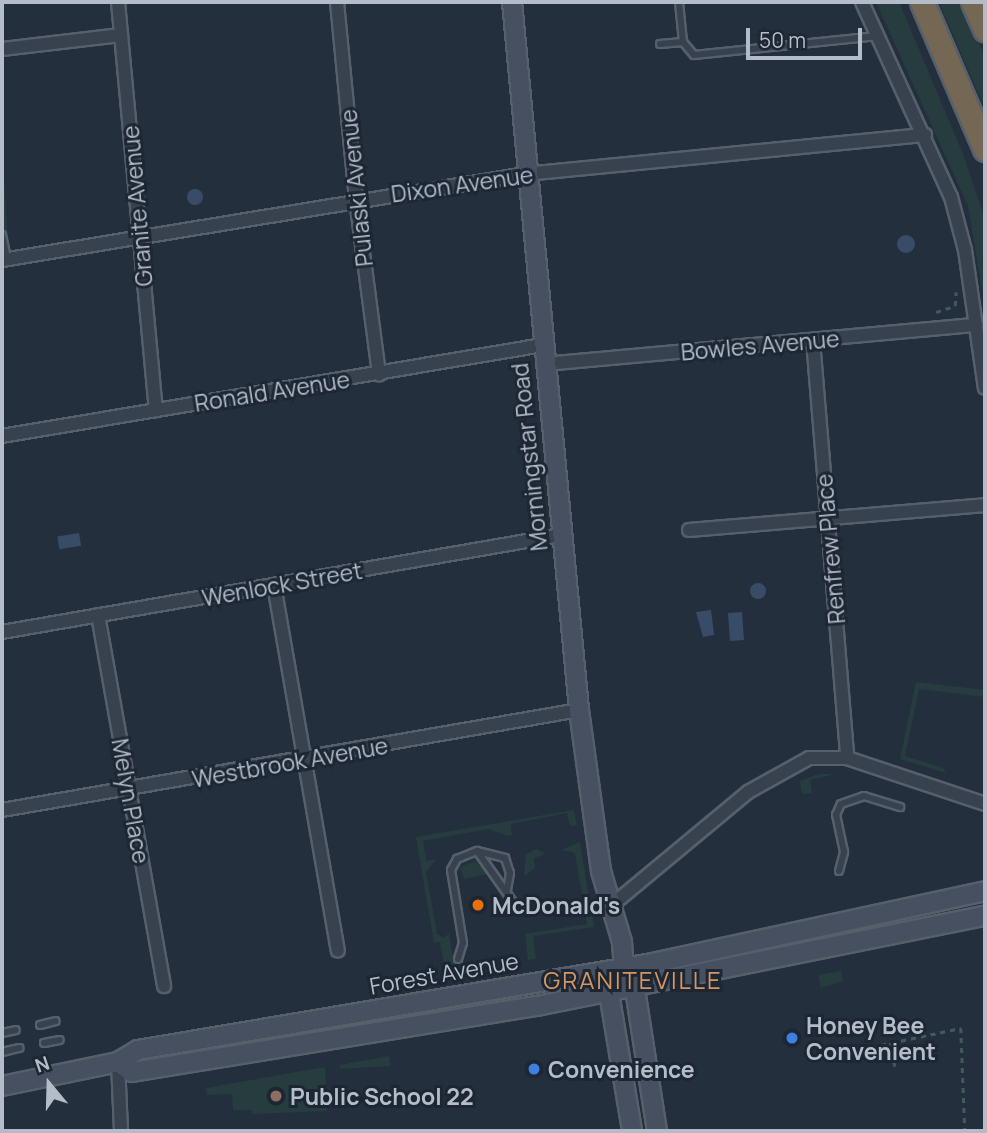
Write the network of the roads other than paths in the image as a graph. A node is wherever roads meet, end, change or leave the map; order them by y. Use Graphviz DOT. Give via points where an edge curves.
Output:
graph roads {
  1 [pos="118,2"];
  2 [pos="337,2"];
  3 [pos="512,2"];
  4 [pos="679,2"];
  5 [pos="862,2"];
  6 [pos="922,2"];
  7 [pos="973,2"];
  8 [pos="985,29"];
  9 [pos="121,35"];
  10 [pos="879,36"];
  11 [pos="682,42"];
  12 [pos="660,44"];
  13 [pos="2,49"];
  14 [pos="925,135"];
  15 [pos="985,149"];
  16 [pos="526,174"];
  17 [pos="356,200"];
  18 [pos="2,235"];
  19 [pos="140,236"];
  20 [pos="4,260"];
  21 [pos="976,325"];
  22 [pos="813,340"];
  23 [pos="543,345"];
  24 [pos="545,364"];
  25 [pos="379,374"];
  26 [pos="985,387"];
  27 [pos="156,411"];
  28 [pos="2,436"];
  29 [pos="985,505"];
  30 [pos="828,519"];
  31 [pos="689,530"];
  32 [pos="561,535"];
  33 [pos="274,585"];
  34 [pos="98,615"];
  35 [pos="2,632"];
  36 [pos="579,710"];
  37 [pos="847,758"];
  38 [pos="304,760"];
  39 [pos="129,789"];
  40 [pos="985,804"];
  41 [pos="900,807"];
  42 [pos="2,810"];
  43 [pos="477,851"];
  44 [pos="839,871"];
  45 [pos="507,890"];
  46 [pos="985,891"];
  47 [pos="612,905"];
  48 [pos="516,906"];
  49 [pos="985,916"];
  50 [pos="338,950"];
  51 [pos="458,959"];
  52 [pos="624,968"];
  53 [pos="164,986"];
  54 [pos="635,989"];
  55 [pos="609,993"];
  56 [pos="56,1021"];
  57 [pos="40,1025"];
  58 [pos="16,1030"];
  59 [pos="2,1033"];
  60 [pos="60,1040"];
  61 [pos="44,1043"];
  62 [pos="20,1048"];
  63 [pos="2,1052"];
  64 [pos="118,1062"];
  65 [pos="2,1086"];
  66 [pos="121,1131"];
  67 [pos="632,1131"];
  68 [pos="657,1131"];
  1 -- 9 [label="street, Granite Avenue"];
  2 -- 17 [label="street, Pulaski Avenue"];
  3 -- 16 [label="main road, Morningstar Road"];
  4 -- 11 [label="lane"];
  5 -- 10 [label="street"];
  6 -- 15 [label="highway"];
  7 -- 8 [label="highway"];
  9 -- 13 [label="street"];
  9 -- 19 [label="street, Granite Avenue"];
  10 -- 11 [label="lane" via="694,55"];
  10 -- 14 [label="street"];
  11 -- 12 [label="lane"];
  14 -- 16 [label="street, Dixon Avenue"];
  14 -- 21 [label="street" via="958,223"];
  16 -- 17 [label="street, Dixon Avenue"];
  16 -- 23 [label="main road, Morningstar Road"];
  17 -- 19 [label="street, Dixon Avenue"];
  17 -- 25 [label="street, Pulaski Avenue"];
  18 -- 20 [label="lane"];
  19 -- 20 [label="street, Dixon Avenue"];
  19 -- 27 [label="street, Granite Avenue"];
  21 -- 22 [label="street, Bowles Avenue"];
  21 -- 26 [label="street"];
  22 -- 24 [label="street, Bowles Avenue"];
  22 -- 30 [label="street, Renfrew Place"];
  23 -- 24 [label="main road, Morningstar Road"];
  23 -- 25 [label="street, Ronald Avenue"];
  24 -- 32 [label="main road, Morningstar Road"];
  25 -- 27 [label="street, Ronald Avenue"];
  27 -- 28 [label="street, Ronald Avenue"];
  29 -- 30 [label="street"];
  30 -- 31 [label="street"];
  30 -- 37 [label="street, Renfrew Place"];
  32 -- 33 [label="street, Wenlock Street"];
  32 -- 36 [label="main road, Morningstar Road"];
  33 -- 34 [label="street, Wenlock Street"];
  33 -- 38 [label="street"];
  34 -- 35 [label="street, Wenlock Street"];
  34 -- 39 [label="street, Melyn Place"];
  36 -- 38 [label="street, Westbrook Avenue"];
  36 -- 47 [label="main road, Morningstar Road" via="601,871"];
  37 -- 40 [label="street"];
  37 -- 47 [label="street" via="809,758 775,774"];
  38 -- 39 [label="street, Westbrook Avenue"];
  38 -- 50 [label="street"];
  39 -- 42 [label="street, Westbrook Avenue"];
  39 -- 53 [label="street, Melyn Place"];
  41 -- 44 [label="lane" via="864,796 841,804 836,815 844,852"];
  43 -- 45 [label="lane"];
  43 -- 45 [label="lane" via="505,858 510,873"];
  43 -- 51 [label="lane" via="457,859 451,870 463,943"];
  45 -- 48 [label="lane"];
  46 -- 52 [label="main road, Forest Avenue"];
  47 -- 52 [label="main road, Morningstar Road"];
  49 -- 54 [label="main road, Forest Avenue"];
  52 -- 54 [label="main road, Morningstar Road"];
  52 -- 55 [label="main road"];
  52 -- 64 [label="main road, Forest Avenue" via="138,1050"];
  54 -- 55 [label="main road, Forest Avenue"];
  54 -- 68 [label="main road, Morningstar Road"];
  55 -- 64 [label="main road, Forest Avenue" via="132,1072"];
  55 -- 67 [label="main road"];
  56 -- 57 [label="lane"];
  58 -- 59 [label="lane"];
  60 -- 61 [label="lane"];
  62 -- 63 [label="lane"];
  64 -- 65 [label="main road, Forest Avenue"];
  64 -- 66 [label="street"];
}
